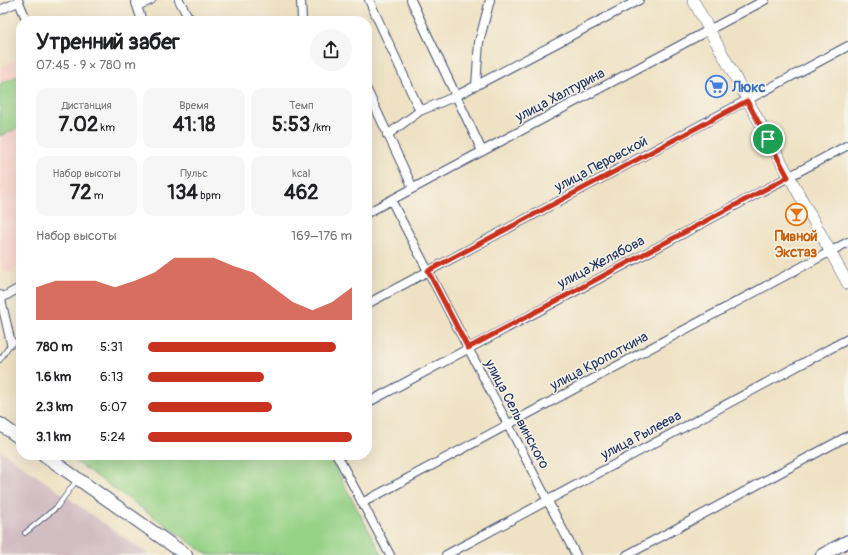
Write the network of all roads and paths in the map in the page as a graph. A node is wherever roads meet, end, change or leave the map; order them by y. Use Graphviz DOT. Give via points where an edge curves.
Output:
graph roads {
  1 [pos="151,0"];
  2 [pos="179,0"];
  3 [pos="301,0"];
  4 [pos="369,0"];
  5 [pos="411,0"];
  6 [pos="490,0"];
  7 [pos="639,0"];
  8 [pos="693,0"];
  9 [pos="765,0"];
  10 [pos="18,1"];
  11 [pos="136,3"];
  12 [pos="0,10"];
  13 [pos="25,16"];
  14 [pos="140,16"];
  15 [pos="188,16"];
  16 [pos="302,16"];
  17 [pos="710,31"];
  18 [pos="848,46"];
  19 [pos="476,86"];
  20 [pos="456,96"];
  21 [pos="372,101"];
  22 [pos="747,101"];
  23 [pos="420,111"];
  24 [pos="387,134"];
  25 [pos="848,144"];
  26 [pos="482,151"];
  27 [pos="788,177"];
  28 [pos="413,188"];
  29 [pos="391,200"];
  30 [pos="372,210"];
  31 [pos="848,242"];
  32 [pos="830,252"];
  33 [pos="428,271"];
  34 [pos="848,284"];
  35 [pos="16,289"];
  36 [pos="0,297"];
  37 [pos="372,301"];
  38 [pos="848,339"];
  39 [pos="16,341"];
  40 [pos="11,343"];
  41 [pos="468,348"];
  42 [pos="0,360"];
  43 [pos="372,400"];
  44 [pos="0,424"];
  45 [pos="507,424"];
  46 [pos="16,435"];
  47 [pos="848,436"];
  48 [pos="61,460"];
  49 [pos="340,460"];
  50 [pos="78,479"];
  51 [pos="547,500"];
  52 [pos="362,503"];
  53 [pos="25,533"];
  54 [pos="848,541"];
  55 [pos="186,555"];
  56 [pos="390,555"];
  57 [pos="446,555"];
  58 [pos="576,555"];
  59 [pos="627,555"];
  60 [pos="822,555"];
  1 -- 11 [label="street"];
  2 -- 15 [label="street"];
  3 -- 16 [label="street"];
  4 -- 23 [label="street"];
  5 -- 20 [label="street"];
  6 -- 19 [label="street" via="479,42"];
  7 -- 19 [label="street"];
  8 -- 17 [label="street"];
  9 -- 17 [label="street, улица Халтурина"];
  10 -- 12 [label="street"];
  10 -- 13 [label="street"];
  11 -- 14 [label="street"];
  17 -- 22 [label="street"];
  17 -- 26 [label="street, улица Халтурина"];
  18 -- 22 [label="street, улица Перовской"];
  19 -- 20 [label="street"];
  20 -- 23 [label="street"];
  20 -- 26 [label="street"];
  21 -- 24 [label="street"];
  22 -- 27 [label="street"];
  22 -- 33 [label="street, улица Перовской"];
  23 -- 24 [label="street"];
  24 -- 28 [label="street"];
  25 -- 27 [label="street, улица Желябова"];
  26 -- 28 [label="street, улица Халтурина"];
  27 -- 32 [label="street"];
  27 -- 41 [label="street, улица Желябова"];
  28 -- 29 [label="street, улица Халтурина"];
  29 -- 30 [label="street, улица Халтурина"];
  29 -- 33 [label="street, улица Сельвинского"];
  31 -- 32 [label="street, улица Кропоткина"];
  32 -- 34 [label="street"];
  32 -- 45 [label="street, улица Кропоткина"];
  33 -- 37 [label="street, улица Перовской"];
  33 -- 41 [label="street, улица Сельвинского"];
  35 -- 36 [label="street"];
  36 -- 40 [label="street"];
  38 -- 51 [label="street, улица Рылеева"];
  39 -- 40 [label="lane"];
  40 -- 42 [label="lane"];
  41 -- 43 [label="street, улица Желябова"];
  41 -- 45 [label="street, улица Сельвинского"];
  44 -- 46 [label="main road"];
  45 -- 51 [label="street, улица Сельвинского"];
  45 -- 52 [label="street, улица Кропоткина"];
  47 -- 59 [label="street"];
  48 -- 50 [label="main road"];
  49 -- 52 [label="street"];
  50 -- 53 [label="lane" via="57,507"];
  50 -- 55 [label="main road"];
  51 -- 57 [label="street, улица Рылеева"];
  51 -- 58 [label="street, улица Сельвинского"];
  52 -- 56 [label="street"];
  54 -- 60 [label="main road"];
}
